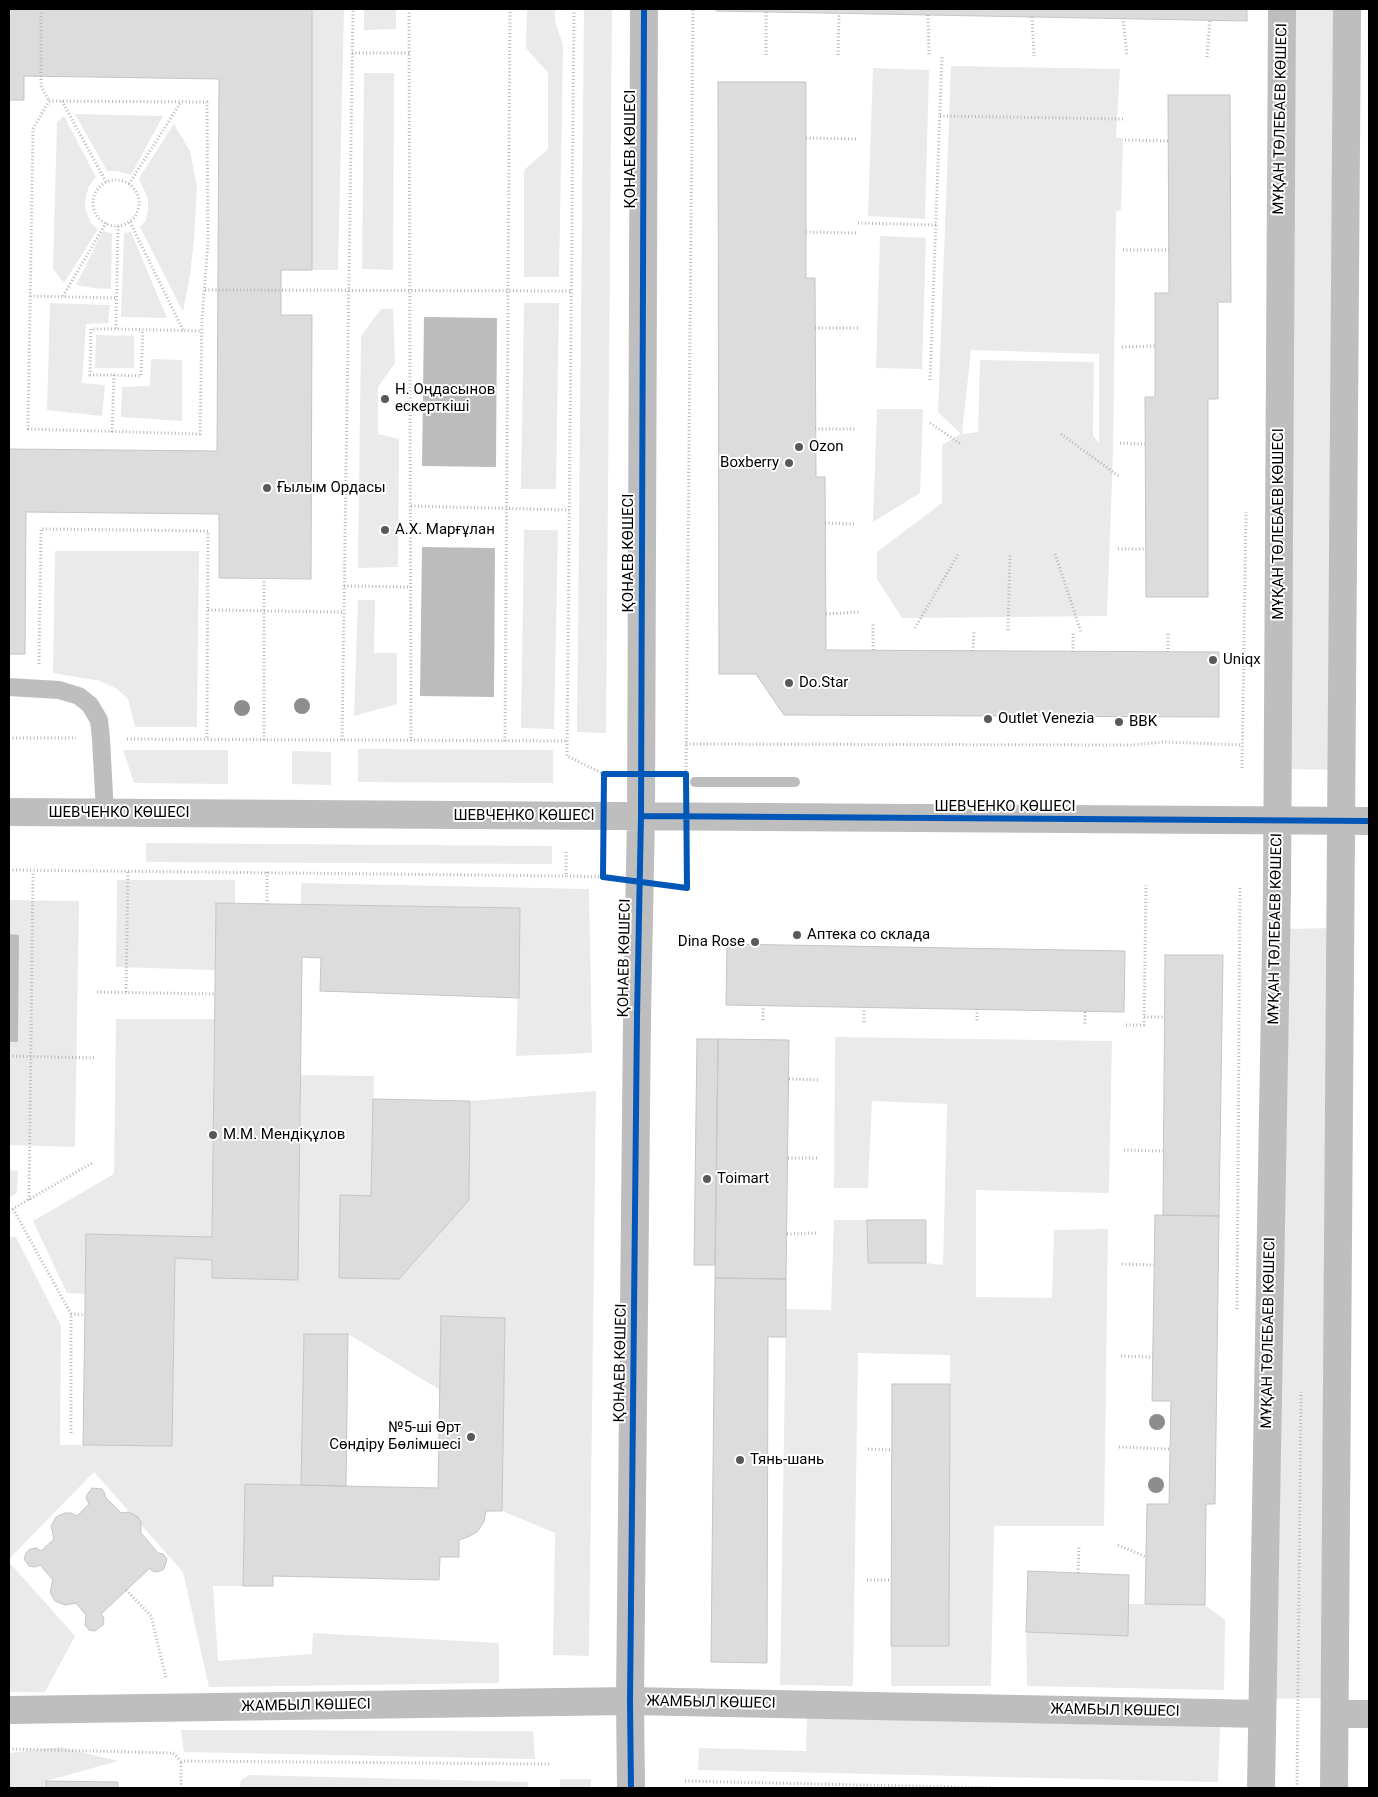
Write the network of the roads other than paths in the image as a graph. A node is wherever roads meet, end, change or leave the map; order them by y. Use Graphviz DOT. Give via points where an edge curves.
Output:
graph roads {
  1 [pos="644,9"];
  2 [pos="1282,9"];
  3 [pos="1347,9"];
  4 [pos="9,688"];
  5 [pos="9,812"];
  6 [pos="105,813"];
  7 [pos="641,816"];
  8 [pos="1277,821"];
  9 [pos="1341,821"];
  10 [pos="1369,821"];
  11 [pos="630,1701"];
  12 [pos="9,1710"];
  13 [pos="1262,1714"];
  14 [pos="1336,1714"];
  15 [pos="1369,1714"];
  16 [pos="631,1788"];
  17 [pos="1261,1788"];
  18 [pos="1334,1788"];
  1 -- 7 [label="street, ҚОНАЕВ КӨШЕСІ"];
  2 -- 8 [label="street, МҰҚАН ТӨЛЕБАЕВ КӨШЕСІ"];
  3 -- 9 [label="street"];
  4 -- 6 [label="lane" via="59,690 79,696 90,705 99,720"];
  5 -- 6 [label="street, ШЕВЧЕНКО КӨШЕСІ"];
  6 -- 7 [label="street, ШЕВЧЕНКО КӨШЕСІ"];
  7 -- 8 [label="street, ШЕВЧЕНКО КӨШЕСІ"];
  7 -- 11 [label="street, ҚОНАЕВ КӨШЕСІ"];
  8 -- 9 [label="street, ШЕВЧЕНКО КӨШЕСІ"];
  8 -- 13 [label="street, МҰҚАН ТӨЛЕБАЕВ КӨШЕСІ"];
  9 -- 10 [label="street, ШЕВЧЕНКО КӨШЕСІ"];
  9 -- 14 [label="street"];
  11 -- 12 [label="street, ЖАМБЫЛ КӨШЕСІ"];
  11 -- 13 [label="street, ЖАМБЫЛ КӨШЕСІ"];
  11 -- 16 [label="street, ҚОНАЕВ КӨШЕСІ"];
  13 -- 17 [label="street, МҰҚАН ТӨЛЕБАЕВ КӨШЕСІ"];
  14 -- 15 [label="street"];
  14 -- 18 [label="street"];
}
